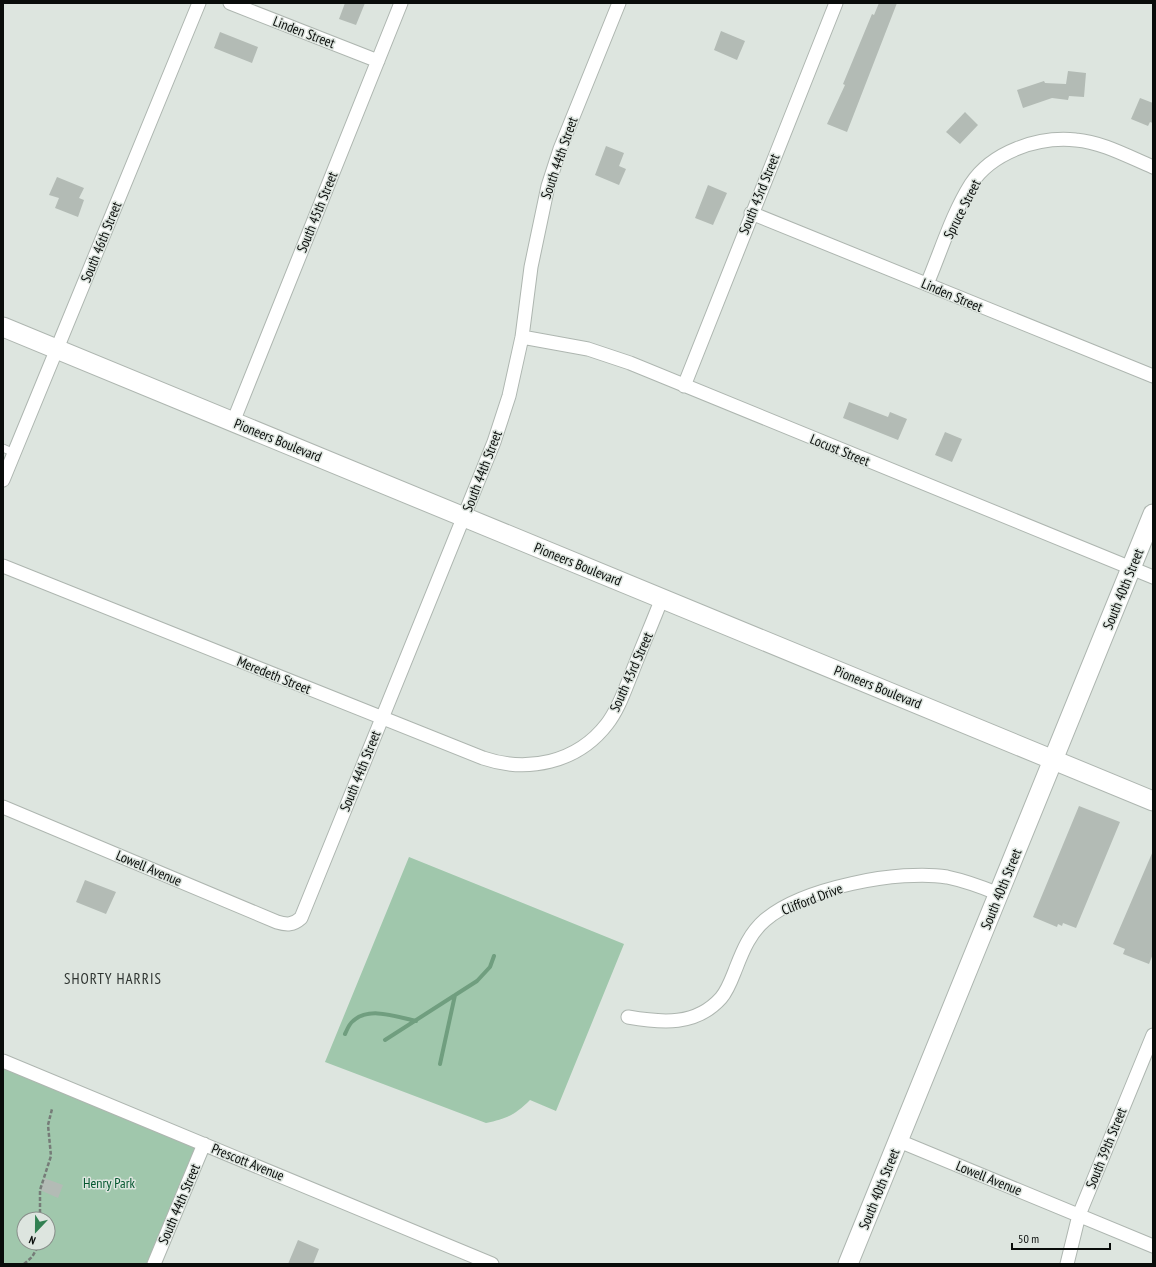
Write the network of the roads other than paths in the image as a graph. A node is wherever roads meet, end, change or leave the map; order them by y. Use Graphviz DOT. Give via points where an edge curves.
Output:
graph roads {
  1 [pos="199,3"];
  2 [pos="230,3"];
  3 [pos="401,3"];
  4 [pos="619,3"];
  5 [pos="836,3"];
  6 [pos="378,61"];
  7 [pos="1153,167"];
  8 [pos="751,213"];
  9 [pos="927,284"];
  10 [pos="3,327"];
  11 [pos="522,338"];
  12 [pos="57,349"];
  13 [pos="1153,376"];
  14 [pos="684,386"];
  15 [pos="233,422"];
  16 [pos="9,451"];
  17 [pos="3,480"];
  18 [pos="1153,514"];
  19 [pos="465,517"];
  20 [pos="3,566"];
  21 [pos="1131,568"];
  22 [pos="1153,577"];
  23 [pos="662,598"];
  24 [pos="381,717"];
  25 [pos="1054,760"];
  26 [pos="548,762"];
  27 [pos="1153,801"];
  28 [pos="3,807"];
  29 [pos="999,894"];
  30 [pos="295,923"];
  31 [pos="628,1017"];
  32 [pos="1153,1035"];
  33 [pos="3,1061"];
  34 [pos="899,1141"];
  35 [pos="204,1144"];
  36 [pos="1079,1215"];
  37 [pos="1153,1246"];
  38 [pos="154,1264"];
  39 [pos="492,1264"];
  40 [pos="848,1264"];
  41 [pos="1067,1264"];
  1 -- 12 [label="street, South 46th Street"];
  2 -- 6 [label="street, Linden Street"];
  3 -- 6 [label="street, South 45th Street"];
  4 -- 11 [label="street, South 44th Street" via="560,149 548,186 531,267"];
  5 -- 8 [label="street, South 43rd Street"];
  6 -- 15 [label="street, South 45th Street"];
  7 -- 9 [label="street, Spruce Street" via="1093,143 1076,140 1038,142 998,158 983,170 972,184 955,216"];
  8 -- 9 [label="street, Linden Street"];
  8 -- 14 [label="street, South 43rd Street"];
  9 -- 13 [label="street, Linden Street"];
  10 -- 12 [label="main road, Pioneers Boulevard"];
  11 -- 14 [label="street, Locust Street" via="564,343 610,355"];
  11 -- 19 [label="street, South 44th Street" via="507,403"];
  12 -- 15 [label="main road, Pioneers Boulevard"];
  12 -- 16 [label="street, South 46th Street"];
  14 -- 21 [label="street, Locust Street"];
  15 -- 19 [label="main road, Pioneers Boulevard"];
  16 -- 17 [label="street, South 46th Street"];
  18 -- 21 [label="main road, South 40th Street"];
  19 -- 23 [label="main road, Pioneers Boulevard"];
  19 -- 24 [label="street, South 44th Street"];
  20 -- 24 [label="street, Meredeth Street"];
  21 -- 22 [label="street, Locust Street"];
  21 -- 25 [label="main road, South 40th Street"];
  23 -- 25 [label="main road, Pioneers Boulevard"];
  23 -- 26 [label="street, South 43rd Street" via="618,707 607,724 593,739 577,750"];
  24 -- 26 [label="street, Meredeth Street" via="497,763 526,765"];
  24 -- 30 [label="street, South 44th Street" via="301,918"];
  25 -- 27 [label="main road, Pioneers Boulevard"];
  25 -- 29 [label="main road, South 40th Street"];
  28 -- 30 [label="street, Lowell Avenue" via="277,922 287,925"];
  29 -- 31 [label="street, Clifford Drive" via="970,882 924,876 890,877 829,890 797,902 765,920 745,945 728,988 721,998 698,1015 658,1022"];
  29 -- 34 [label="main road, South 40th Street"];
  32 -- 36 [label="street, South 39th Street"];
  33 -- 35 [label="street, Prescott Avenue"];
  34 -- 36 [label="street, Lowell Avenue"];
  34 -- 40 [label="main road, South 40th Street"];
  35 -- 38 [label="street, South 44th Street"];
  35 -- 39 [label="street, Prescott Avenue"];
  36 -- 37 [label="street, Lowell Avenue"];
  36 -- 41 [label="street, South 39th Street"];
}
